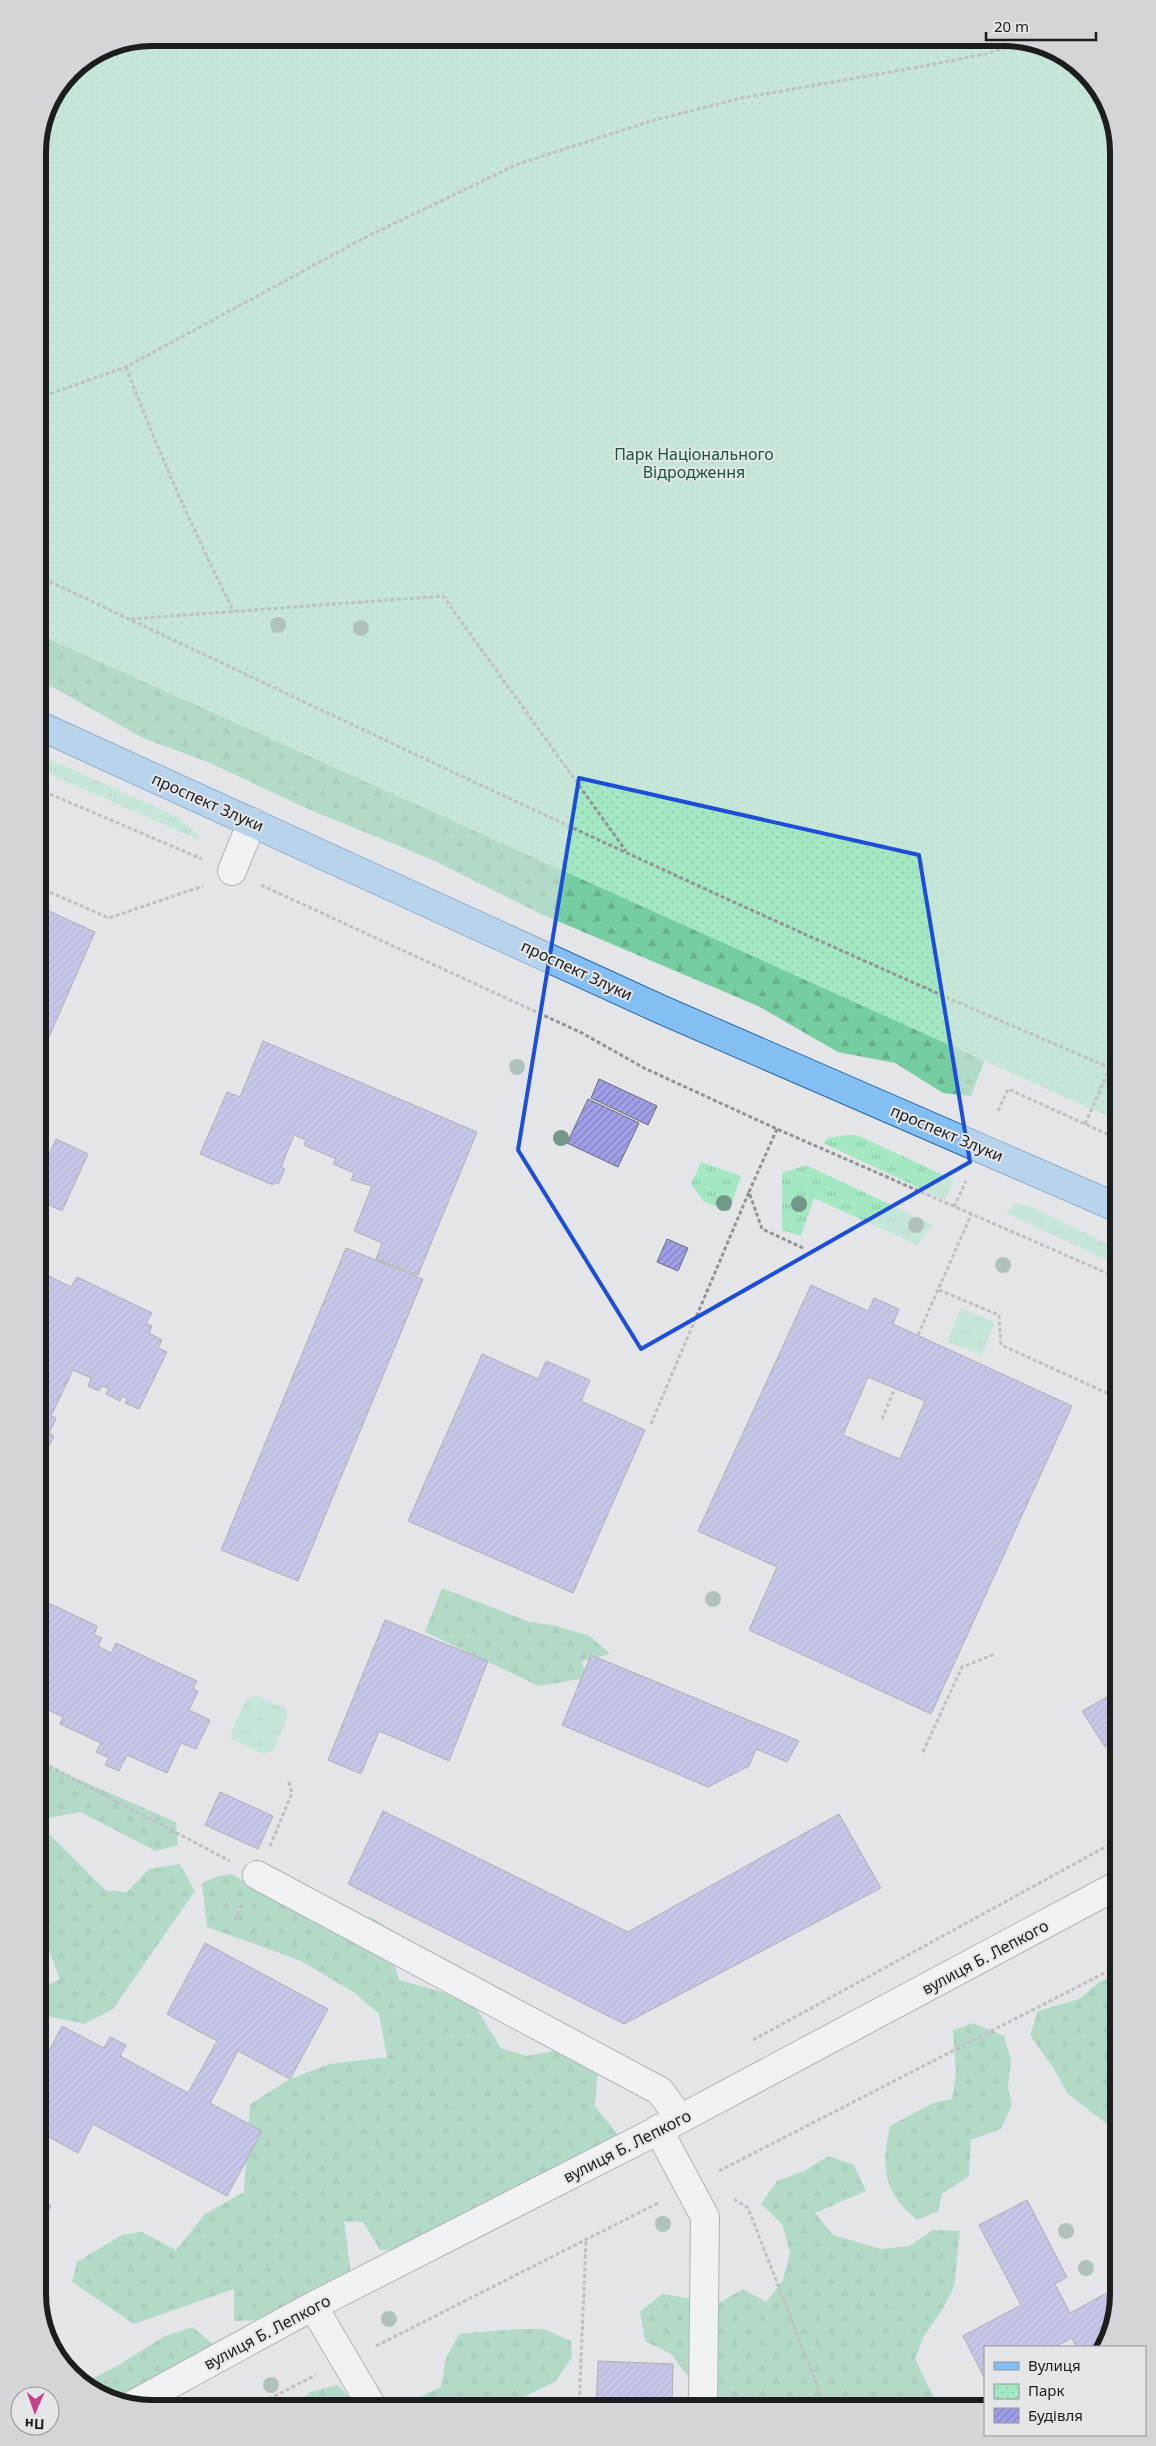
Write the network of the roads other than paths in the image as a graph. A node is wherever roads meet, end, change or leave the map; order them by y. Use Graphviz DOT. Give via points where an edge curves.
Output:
graph roads {
  1 [pos="46,729"];
  2 [pos="252,822"];
  3 [pos="232,871"];
  4 [pos="1110,1205"];
  5 [pos="257,1875"];
  6 [pos="1110,1889"];
  7 [pos="669,2124"];
  8 [pos="313,2306"];
  9 [pos="142,2399"];
  10 [pos="368,2400"];
  11 [pos="703,2400"];
  1 -- 2 [label="main road, проспект Злуки"];
  2 -- 3 [label="street"];
  2 -- 4 [label="main road, проспект Злуки" via="660,1008"];
  5 -- 7 [label="street" via="660,2091"];
  6 -- 7 [label="street, вулиця Б. Лепкого"];
  7 -- 8 [label="street, вулиця Б. Лепкого"];
  7 -- 11 [label="street" via="705,2217"];
  8 -- 9 [label="street, вулиця Б. Лепкого"];
  8 -- 10 [label="street"];
}
